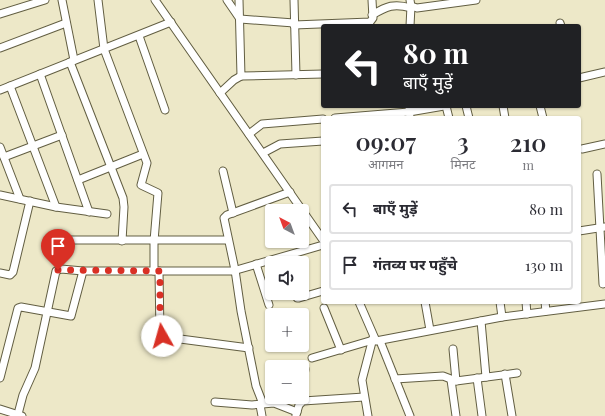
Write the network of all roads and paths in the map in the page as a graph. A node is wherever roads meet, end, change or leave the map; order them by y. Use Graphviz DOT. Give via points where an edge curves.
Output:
graph roads {
  1 [pos="45,0"];
  2 [pos="62,0"];
  3 [pos="98,0"];
  4 [pos="155,0"];
  5 [pos="227,0"];
  6 [pos="239,0"];
  7 [pos="294,0"];
  8 [pos="372,0"];
  9 [pos="476,0"];
  10 [pos="459,1"];
  11 [pos="410,5"];
  12 [pos="0,14"];
  13 [pos="372,15"];
  14 [pos="240,19"];
  15 [pos="171,22"];
  16 [pos="66,23"];
  17 [pos="294,24"];
  18 [pos="410,24"];
  19 [pos="139,36"];
  20 [pos="0,48"];
  21 [pos="104,49"];
  22 [pos="72,61"];
  23 [pos="605,72"];
  24 [pos="40,74"];
  25 [pos="321,74"];
  26 [pos="296,75"];
  27 [pos="241,76"];
  28 [pos="581,78"];
  29 [pos="10,86"];
  30 [pos="0,90"];
  31 [pos="220,93"];
  32 [pos="433,108"];
  33 [pos="165,110"];
  34 [pos="409,112"];
  35 [pos="360,116"];
  36 [pos="321,119"];
  37 [pos="249,134"];
  38 [pos="62,135"];
  39 [pos="321,141"];
  40 [pos="605,144"];
  41 [pos="33,146"];
  42 [pos="0,147"];
  43 [pos="582,149"];
  44 [pos="263,153"];
  45 [pos="143,154"];
  46 [pos="4,157"];
  47 [pos="111,167"];
  48 [pos="223,171"];
  49 [pos="597,174"];
  50 [pos="78,180"];
  51 [pos="290,192"];
  52 [pos="0,195"];
  53 [pos="20,199"];
  54 [pos="30,201"];
  55 [pos="56,207"];
  56 [pos="89,212"];
  57 [pos="233,212"];
  58 [pos="107,214"];
  59 [pos="602,227"];
  60 [pos="581,231"];
  61 [pos="321,237"];
  62 [pos="69,240"];
  63 [pos="228,240"];
  64 [pos="122,241"];
  65 [pos="154,242"];
  66 [pos="321,246"];
  67 [pos="293,256"];
  68 [pos="265,263"];
  69 [pos="256,264"];
  70 [pos="235,270"];
  71 [pos="83,271"];
  72 [pos="157,271"];
  73 [pos="0,273"];
  74 [pos="603,284"];
  75 [pos="321,292"];
  76 [pos="309,295"];
  77 [pos="360,304"];
  78 [pos="425,304"];
  79 [pos="500,304"];
  80 [pos="526,304"];
  81 [pos="545,304"];
  82 [pos="605,304"];
  83 [pos="269,305"];
  84 [pos="567,305"];
  85 [pos="324,308"];
  86 [pos="546,311"];
  87 [pos="48,312"];
  88 [pos="527,314"];
  89 [pos="502,317"];
  90 [pos="481,321"];
  91 [pos="430,330"];
  92 [pos="375,340"];
  93 [pos="248,348"];
  94 [pos="453,349"];
  95 [pos="341,350"];
  96 [pos="312,358"];
  97 [pos="517,373"];
  98 [pos="505,374"];
  99 [pos="486,377"];
  100 [pos="0,378"];
  101 [pos="477,378"];
  102 [pos="395,379"];
  103 [pos="454,380"];
  104 [pos="364,397"];
  105 [pos="309,400"];
  106 [pos="215,402"];
  107 [pos="261,404"];
  108 [pos="300,404"];
  109 [pos="0,409"];
  110 [pos="296,414"];
  111 [pos="20,415"];
  112 [pos="262,416"];
  113 [pos="368,416"];
  114 [pos="410,416"];
  115 [pos="456,416"];
  116 [pos="482,416"];
  117 [pos="512,416"];
  1 -- 12 [label="street"];
  2 -- 16 [label="street"];
  3 -- 21 [label="street"];
  4 -- 15 [label="street"];
  5 -- 14 [label="street"];
  6 -- 14 [label="street"];
  7 -- 17 [label="street"];
  8 -- 13 [label="street"];
  9 -- 10 [label="street"];
  10 -- 11 [label="street" via="417,8"];
  11 -- 13 [label="street" via="389,5"];
  11 -- 18 [label="street"];
  13 -- 17 [label="street" via="370,22"];
  14 -- 17 [label="street"];
  14 -- 27 [label="street"];
  15 -- 19 [label="street"];
  15 -- 31 [label="street"];
  16 -- 20 [label="street"];
  16 -- 22 [label="street"];
  17 -- 26 [label="street"];
  19 -- 21 [label="street"];
  19 -- 33 [label="street"];
  21 -- 22 [label="street"];
  21 -- 45 [label="street"];
  22 -- 24 [label="street"];
  22 -- 47 [label="street"];
  23 -- 28 [label="street"];
  24 -- 29 [label="street"];
  24 -- 38 [label="street"];
  25 -- 26 [label="street"];
  26 -- 27 [label="street"];
  27 -- 31 [label="street"];
  29 -- 30 [label="street"];
  29 -- 41 [label="street"];
  31 -- 37 [label="street"];
  32 -- 34 [label="street"];
  34 -- 35 [label="street"];
  36 -- 37 [label="street" via="262,124"];
  37 -- 44 [label="street"];
  38 -- 41 [label="street"];
  38 -- 50 [label="street"];
  39 -- 44 [label="street" via="280,144"];
  40 -- 43 [label="street"];
  41 -- 46 [label="street"];
  41 -- 55 [label="street"];
  42 -- 46 [label="street"];
  44 -- 51 [label="street"];
  45 -- 47 [label="street"];
  45 -- 65 [label="street" via="147,166 141,185 158,193"];
  46 -- 53 [label="street"];
  47 -- 50 [label="street"];
  47 -- 64 [label="street" via="124,202"];
  48 -- 57 [label="street"];
  49 -- 59 [label="street"];
  50 -- 56 [label="street"];
  51 -- 57 [label="street"];
  51 -- 61 [label="street"];
  52 -- 53 [label="street"];
  53 -- 54 [label="street"];
  54 -- 55 [label="street"];
  54 -- 73 [label="street" via="13,272 10,275"];
  55 -- 56 [label="street"];
  56 -- 58 [label="street"];
  57 -- 63 [label="street" via="224,218"];
  59 -- 60 [label="street"];
  59 -- 74 [label="street"];
  62 -- 64 [label="street"];
  63 -- 65 [label="street"];
  63 -- 70 [label="street"];
  64 -- 65 [label="street"];
  65 -- 72 [label="street"];
  66 -- 67 [label="street"];
  68 -- 69 [label="street"];
  69 -- 70 [label="street"];
  69 -- 83 [label="street"];
  70 -- 72 [label="street"];
  70 -- 93 [label="street"];
  71 -- 72 [label="street"];
  71 -- 87 [label="street" via="56,271"];
  71 -- 87 [label="street" via="72,315"];
  72 -- 93 [label="street" via="160,335"];
  75 -- 76 [label="street"];
  77 -- 92 [label="street"];
  78 -- 91 [label="street"];
  79 -- 89 [label="street"];
  80 -- 88 [label="street"];
  81 -- 86 [label="street"];
  82 -- 84 [label="street"];
  84 -- 86 [label="street"];
  85 -- 95 [label="street"];
  86 -- 88 [label="street"];
  87 -- 100 [label="street" via="18,308"];
  87 -- 111 [label="street" via="35,368 23,395"];
  88 -- 89 [label="street"];
  89 -- 90 [label="street"];
  90 -- 91 [label="street"];
  90 -- 99 [label="street"];
  91 -- 92 [label="street"];
  92 -- 95 [label="street"];
  92 -- 102 [label="street"];
  92 -- 104 [label="street" via="363,373"];
  93 -- 107 [label="street"];
  94 -- 103 [label="street"];
  95 -- 96 [label="street"];
  97 -- 98 [label="street"];
  98 -- 99 [label="street"];
  98 -- 117 [label="street"];
  99 -- 101 [label="street"];
  101 -- 103 [label="street"];
  101 -- 116 [label="street"];
  102 -- 103 [label="street" via="443,376"];
  102 -- 114 [label="street"];
  103 -- 115 [label="street"];
  104 -- 105 [label="street"];
  104 -- 113 [label="street"];
  106 -- 107 [label="street"];
  107 -- 110 [label="street" via="278,404"];
  107 -- 112 [label="street"];
  108 -- 110 [label="street"];
  109 -- 111 [label="street"];
}
